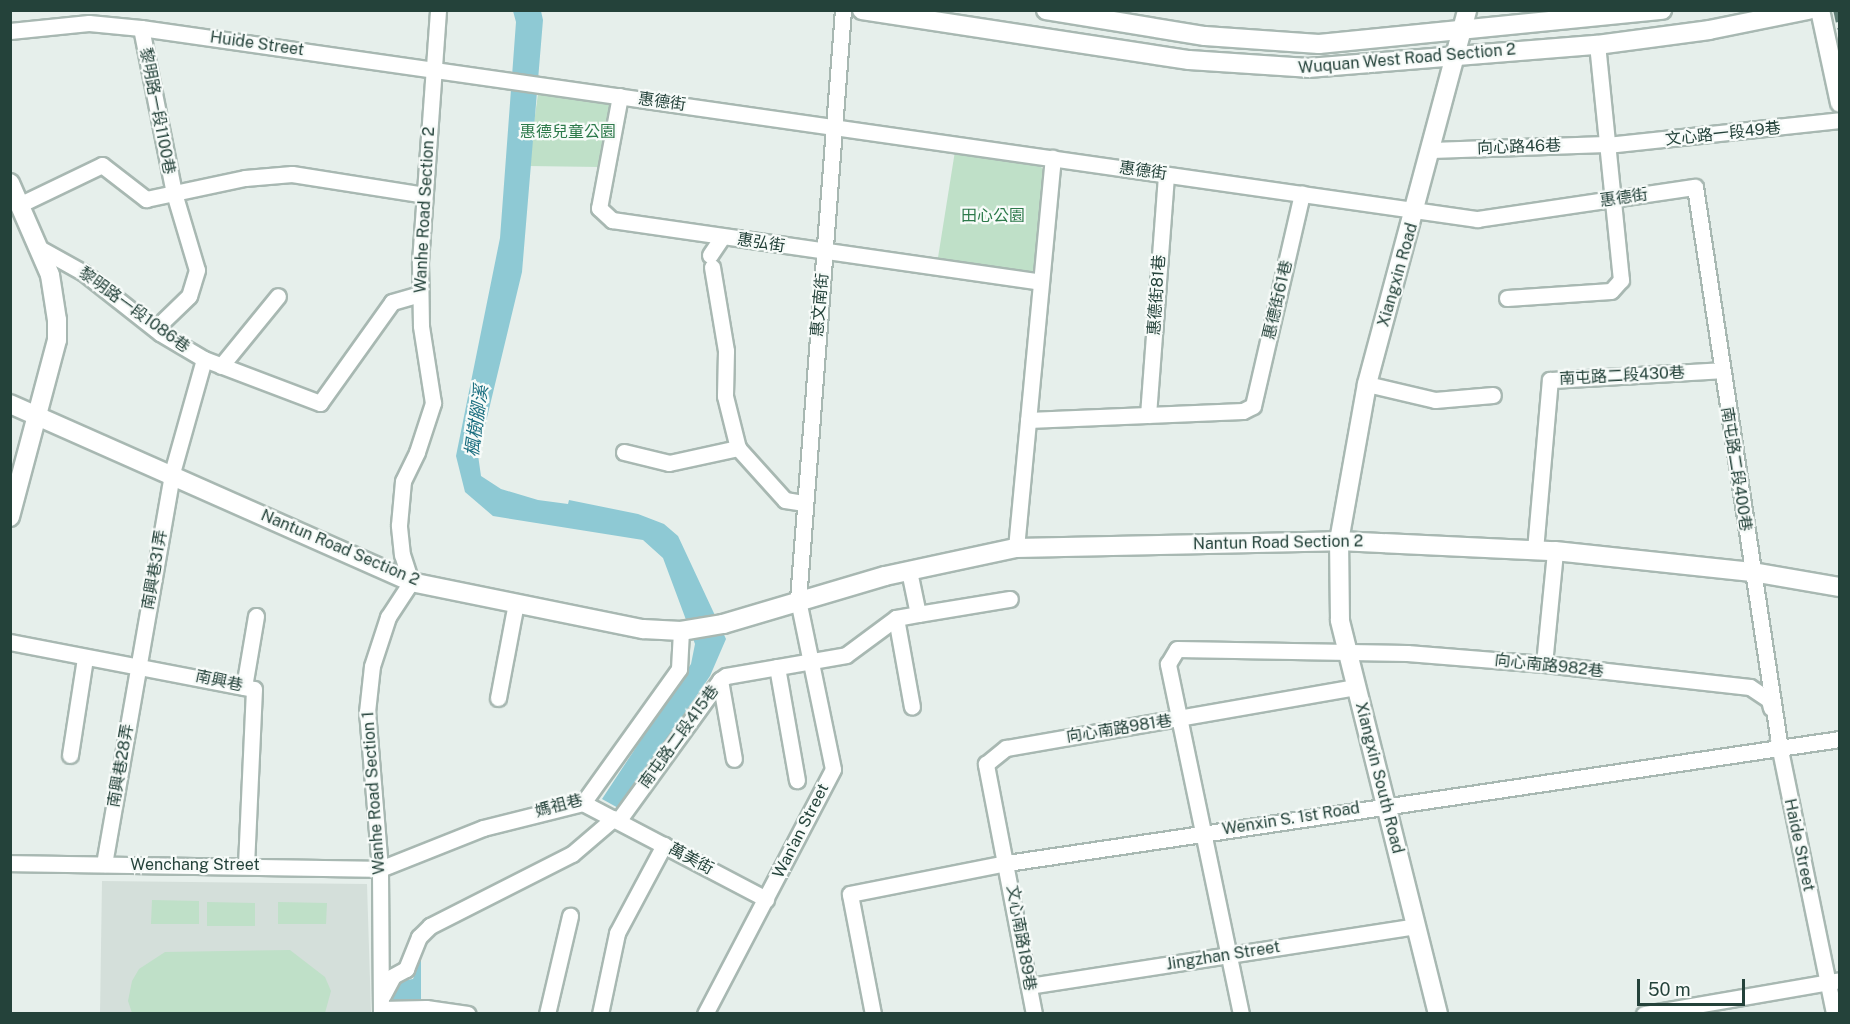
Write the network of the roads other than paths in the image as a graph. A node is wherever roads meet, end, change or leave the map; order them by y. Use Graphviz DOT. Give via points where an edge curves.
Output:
graph roads {
  1 [pos="438,10"];
  2 [pos="843,10"];
  3 [pos="862,10"];
  4 [pos="1046,10"];
  5 [pos="1467,10"];
  6 [pos="1662,10"];
  7 [pos="1808,10"];
  8 [pos="1820,10"];
  9 [pos="141,28"];
  10 [pos="1462,30"];
  11 [pos="10,31"];
  12 [pos="1597,45"];
  13 [pos="1455,54"];
  14 [pos="434,69"];
  15 [pos="502,79"];
  16 [pos="620,96"];
  17 [pos="1839,104"];
  18 [pos="1839,120"];
  19 [pos="833,127"];
  20 [pos="1606,144"];
  21 [pos="1431,150"];
  22 [pos="1053,158"];
  23 [pos="1166,175"];
  24 [pos="10,183"];
  25 [pos="1695,187"];
  26 [pos="174,193"];
  27 [pos="1302,194"];
  28 [pos="424,195"];
  29 [pos="1611,200"];
  30 [pos="21,204"];
  31 [pos="1416,211"];
  32 [pos="722,237"];
  33 [pos="41,249"];
  34 [pos="824,253"];
  35 [pos="1041,282"];
  36 [pos="420,294"];
  37 [pos="278,296"];
  38 [pos="1507,298"];
  39 [pos="155,329"];
  40 [pos="204,359"];
  41 [pos="221,366"];
  42 [pos="1722,370"];
  43 [pos="1368,384"];
  44 [pos="1493,395"];
  45 [pos="10,404"];
  46 [pos="38,415"];
  47 [pos="1148,415"];
  48 [pos="1028,420"];
  49 [pos="738,448"];
  50 [pos="624,452"];
  51 [pos="172,473"];
  52 [pos="803,503"];
  53 [pos="10,517"];
  54 [pos="1339,541"];
  55 [pos="1016,548"];
  56 [pos="1535,550"];
  57 [pos="1555,550"];
  58 [pos="909,571"];
  59 [pos="1752,572"];
  60 [pos="411,582"];
  61 [pos="1839,587"];
  62 [pos="1010,599"];
  63 [pos="798,600"];
  64 [pos="516,603"];
  65 [pos="918,614"];
  66 [pos="256,616"];
  67 [pos="896,618"];
  68 [pos="684,631"];
  69 [pos="10,642"];
  70 [pos="1348,651"];
  71 [pos="85,658"];
  72 [pos="811,661"];
  73 [pos="1544,664"];
  74 [pos="139,667"];
  75 [pos="777,667"];
  76 [pos="720,680"];
  77 [pos="244,687"];
  78 [pos="1357,687"];
  79 [pos="1750,687"];
  80 [pos="498,698"];
  81 [pos="912,707"];
  82 [pos="1179,719"];
  83 [pos="1839,739"];
  84 [pos="1780,749"];
  85 [pos="70,755"];
  86 [pos="734,759"];
  87 [pos="797,780"];
  88 [pos="585,804"];
  89 [pos="1386,804"];
  90 [pos="616,819"];
  91 [pos="1203,834"];
  92 [pos="664,845"];
  93 [pos="10,863"];
  94 [pos="1007,863"];
  95 [pos="104,864"];
  96 [pos="246,865"];
  97 [pos="380,869"];
  98 [pos="766,899"];
  99 [pos="570,916"];
  100 [pos="1416,926"];
  101 [pos="1228,955"];
  102 [pos="1834,981"];
  103 [pos="1029,986"];
  104 [pos="383,1008"];
  105 [pos="468,1014"];
  106 [pos="547,1014"];
  107 [pos="600,1014"];
  108 [pos="705,1014"];
  109 [pos="873,1014"];
  110 [pos="1034,1014"];
  111 [pos="1241,1014"];
  112 [pos="1438,1014"];
  113 [pos="1644,1014"];
  114 [pos="1834,1014"];
  1 -- 14 [label="street, Wanhe Road Section 2"];
  2 -- 19 [label="street, 惠文南街"];
  3 -- 13 [label="main road, Wuquan West Road Section 2" via="1254,67 1308,68"];
  4 -- 10 [label="main road, Wuquan West Road Section 2" via="1280,43 1319,44"];
  5 -- 10 [label="main road, Xiangxin Road"];
  6 -- 10 [label="main road, Wuquan West Road Section 2"];
  7 -- 12 [label="main road, Wuquan West Road Section 2" via="1709,30"];
  8 -- 17 [label="main road"];
  9 -- 11 [label="street, Huide Street" via="89,23"];
  9 -- 14 [label="street, Huide Street"];
  9 -- 26 [label="street, 黎明路一段1100巷"];
  10 -- 13 [label="main road, Xiangxin Road"];
  12 -- 13 [label="main road, Wuquan West Road Section 2"];
  12 -- 20 [label="street"];
  13 -- 21 [label="main road, Xiangxin Road"];
  14 -- 15 [label="street, Huide Street"];
  14 -- 28 [label="street, Wanhe Road Section 2"];
  15 -- 16 [label="street, 惠德街"];
  16 -- 19 [label="street, 惠德街"];
  16 -- 32 [label="street, 惠弘街" via="599,208 612,220"];
  18 -- 20 [label="street, 文心路一段49巷"];
  19 -- 22 [label="street, 惠德街"];
  19 -- 34 [label="street, 惠文南街"];
  20 -- 21 [label="street, 向心路46巷"];
  20 -- 29 [label="street"];
  21 -- 31 [label="main road, Xiangxin Road"];
  22 -- 23 [label="street, 惠德街"];
  22 -- 35 [label="street"];
  23 -- 27 [label="street, 惠德街"];
  23 -- 47 [label="street, 惠德街81巷"];
  24 -- 30 [label="main road"];
  25 -- 29 [label="street, 惠德街"];
  25 -- 42 [label="street, 南屯路二段400巷"];
  26 -- 28 [label="street, 黎明路一段1100巷" via="245,178 292,174"];
  26 -- 30 [label="street, 黎明路一段1100巷" via="146,199 102,165"];
  26 -- 39 [label="street" via="197,270 189,296"];
  27 -- 31 [label="street, 惠德街"];
  27 -- 47 [label="street, 惠德街61巷" via="1253,406 1243,411"];
  28 -- 36 [label="street, Wanhe Road Section 2"];
  29 -- 31 [label="street, 惠德街" via="1477,219"];
  29 -- 38 [label="street" via="1621,280 1611,291"];
  30 -- 33 [label="main road"];
  31 -- 43 [label="main road, Xiangxin Road"];
  32 -- 34 [label="street, 惠弘街"];
  32 -- 49 [label="street" via="711,261 726,351 725,396"];
  33 -- 39 [label="street, 黎明路一段1086巷" via="84,273"];
  33 -- 46 [label="main road" via="50,275 57,340"];
  34 -- 35 [label="street, 惠弘街"];
  34 -- 52 [label="street, 惠文南街"];
  35 -- 48 [label="street"];
  36 -- 41 [label="street, 黎明路一段1086巷" via="392,302 320,403"];
  36 -- 60 [label="street, Wanhe Road Section 2" via="433,402 403,481 399,525 402,555"];
  37 -- 41 [label="street"];
  39 -- 40 [label="street, 黎明路一段1086巷"];
  40 -- 41 [label="street, 黎明路一段1086巷"];
  40 -- 51 [label="street, 南興巷31弄"];
  42 -- 56 [label="street, 南屯路二段430巷" via="1550,380"];
  42 -- 59 [label="street, 南屯路二段400巷"];
  43 -- 44 [label="street" via="1435,400"];
  43 -- 54 [label="main road, Xiangxin Road"];
  45 -- 46 [label="main road, Nantun Road Section 2"];
  46 -- 51 [label="main road, Nantun Road Section 2"];
  46 -- 53 [label="main road"];
  47 -- 48 [label="street"];
  48 -- 55 [label="street"];
  49 -- 50 [label="street" via="669,463"];
  49 -- 52 [label="street" via="785,500"];
  51 -- 60 [label="main road, Nantun Road Section 2"];
  51 -- 74 [label="street, 南興巷31弄"];
  52 -- 63 [label="street, 惠文南街"];
  54 -- 55 [label="main road, Nantun Road Section 2"];
  54 -- 56 [label="main road, Nantun Road Section 2"];
  54 -- 70 [label="main road, Xiangxin South Road" via="1340,621"];
  55 -- 58 [label="main road, Nantun Road Section 2"];
  56 -- 57 [label="main road, Nantun Road Section 2"];
  57 -- 59 [label="main road, Nantun Road Section 2"];
  57 -- 73 [label="street"];
  58 -- 63 [label="main road, Nantun Road Section 2"];
  58 -- 65 [label="street"];
  59 -- 61 [label="main road, Nantun Road Section 2"];
  59 -- 84 [label="street, 南屯路二段400巷"];
  60 -- 64 [label="main road, Nantun Road Section 2"];
  60 -- 97 [label="street, Wanhe Road Section 1" via="388,617 372,666 366,712"];
  62 -- 65 [label="street, 南屯路二段415巷"];
  63 -- 68 [label="main road, Nantun Road Section 2" via="723,624"];
  63 -- 72 [label="street, Wan'an Street"];
  64 -- 68 [label="main road, Nantun Road Section 2" via="643,629"];
  64 -- 80 [label="street"];
  65 -- 67 [label="street, 南屯路二段415巷"];
  66 -- 77 [label="street"];
  67 -- 72 [label="street, 南屯路二段415巷" via="846,655"];
  67 -- 81 [label="street"];
  68 -- 88 [label="street, 媽祖巷" via="679,669"];
  69 -- 71 [label="street, 南興巷"];
  70 -- 73 [label="street, 向心南路982巷"];
  70 -- 78 [label="main road, Xiangxin South Road"];
  70 -- 82 [label="street, 向心南路982巷" via="1177,649 1168,664"];
  71 -- 74 [label="street, 南興巷"];
  71 -- 85 [label="street"];
  72 -- 75 [label="street, 南屯路二段415巷"];
  72 -- 98 [label="street, Wan'an Street" via="833,769"];
  73 -- 79 [label="street, 向心南路982巷"];
  74 -- 77 [label="street, 南興巷"];
  74 -- 95 [label="street, 南興巷28弄"];
  75 -- 76 [label="street, 南屯路二段415巷"];
  75 -- 87 [label="street"];
  76 -- 86 [label="street"];
  76 -- 90 [label="street, 南屯路二段415巷"];
  77 -- 96 [label="street, 南興巷" via="254,689"];
  78 -- 82 [label="street, 向心南路981巷"];
  78 -- 89 [label="main road, Xiangxin South Road"];
  79 -- 84 [label="street, Haide Street" via="1769,700"];
  82 -- 91 [label="street"];
  82 -- 94 [label="street, 向心南路981巷" via="1006,748 986,764"];
  83 -- 84 [label="street, Wenxin S. 1st Road"];
  84 -- 89 [label="street, Wenxin S. 1st Road"];
  84 -- 102 [label="street, Haide Street"];
  88 -- 90 [label="street, 萬美街"];
  88 -- 97 [label="street, 媽祖巷" via="502,821"];
  89 -- 91 [label="street, Wenxin S. 1st Road"];
  89 -- 100 [label="main road, Xiangxin South Road"];
  90 -- 92 [label="street, 萬美街"];
  90 -- 104 [label="street, 南屯路二段415巷" via="572,854 430,926 419,937 406,969 393,976"];
  91 -- 94 [label="street, Wenxin S. 1st Road"];
  91 -- 101 [label="street"];
  92 -- 98 [label="street, 萬美街"];
  92 -- 107 [label="street" via="617,933"];
  93 -- 95 [label="street, Wenchang Street"];
  94 -- 103 [label="street, 文心南路189巷"];
  94 -- 109 [label="street, Wenxin S. 1st Road" via="850,894"];
  95 -- 96 [label="street, Wenchang Street"];
  96 -- 97 [label="street, Wenchang Street"];
  97 -- 104 [label="street, Wanhe Road Section 1"];
  98 -- 108 [label="street, Wan'an Street"];
  99 -- 106 [label="street"];
  100 -- 101 [label="street, Jingzhan Street"];
  100 -- 112 [label="main road, Xiangxin South Road"];
  101 -- 103 [label="street, Jingzhan Street"];
  101 -- 111 [label="street"];
  102 -- 113 [label="street"];
  102 -- 114 [label="street, Haide Street"];
  103 -- 110 [label="street, 文心南路189巷"];
  104 -- 105 [label="street" via="426,1008"];
}
